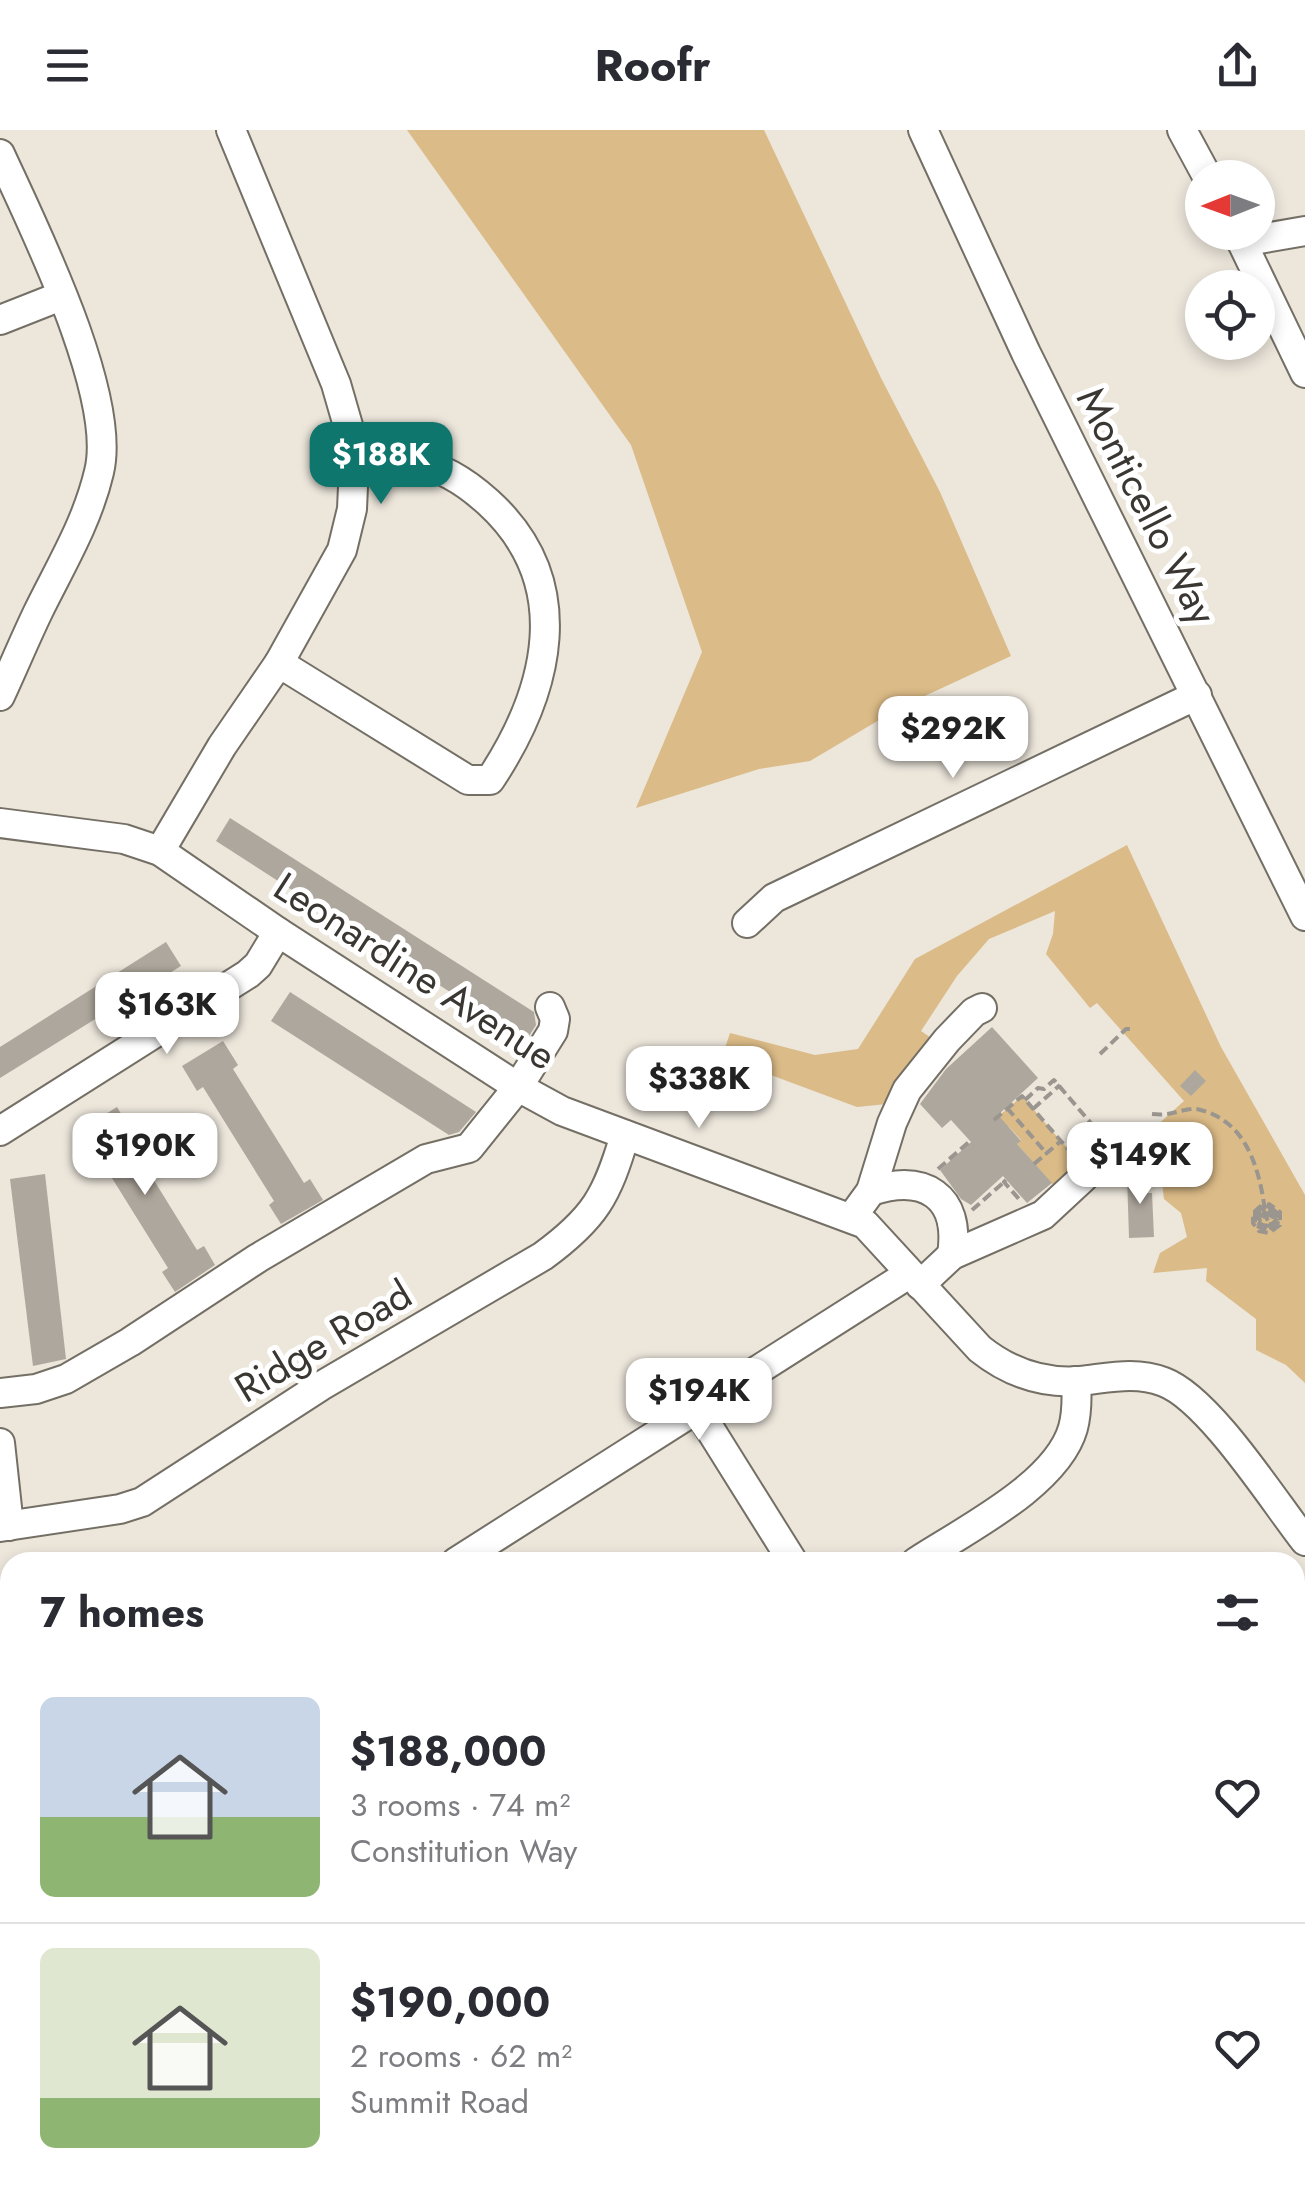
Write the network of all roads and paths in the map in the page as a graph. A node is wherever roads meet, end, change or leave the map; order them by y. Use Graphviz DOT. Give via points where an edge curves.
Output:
graph roads {
  1 [pos="231,130"];
  2 [pos="922,130"];
  3 [pos="1182,130"];
  4 [pos="0,154"];
  5 [pos="1198,160"];
  6 [pos="1305,231"];
  7 [pos="1275,234"];
  8 [pos="1246,250"];
  9 [pos="61,296"];
  10 [pos="0,320"];
  11 [pos="1305,374"];
  12 [pos="354,464"];
  13 [pos="279,663"];
  14 [pos="1197,695"];
  15 [pos="0,696"];
  16 [pos="0,823"];
  17 [pos="160,851"];
  18 [pos="1305,916"];
  19 [pos="747,923"];
  20 [pos="278,932"];
  21 [pos="550,1006"];
  22 [pos="982,1008"];
  23 [pos="1132,1029"];
  24 [pos="1100,1054"];
  25 [pos="1060,1085"];
  26 [pos="518,1087"];
  27 [pos="1025,1100"];
  28 [pos="1008,1108"];
  29 [pos="1033,1109"];
  30 [pos="1152,1114"];
  31 [pos="994,1120"];
  32 [pos="1094,1125"];
  33 [pos="0,1131"];
  34 [pos="625,1134"];
  35 [pos="970,1141"];
  36 [pos="1061,1141"];
  37 [pos="1113,1149"];
  38 [pos="1047,1154"];
  39 [pos="1034,1164"];
  40 [pos="1085,1176"];
  41 [pos="920,1186"];
  42 [pos="1010,1188"];
  43 [pos="871,1191"];
  44 [pos="852,1217"];
  45 [pos="1267,1221"];
  46 [pos="953,1241"];
  47 [pos="914,1279"];
  48 [pos="1076,1381"];
  49 [pos="0,1392"];
  50 [pos="698,1410"];
  51 [pos="0,1443"];
  52 [pos="5,1526"];
  53 [pos="1305,1541"];
  54 [pos="472,1552"];
  55 [pos="788,1552"];
  56 [pos="931,1552"];
  1 -- 12 [label="street" via="336,384"];
  2 -- 14 [label="street, Monticello Way"];
  3 -- 5 [label="street"];
  4 -- 9 [label="street"];
  6 -- 7 [label="street"];
  8 -- 11 [label="street"];
  9 -- 10 [label="street"];
  9 -- 15 [label="street" via="92,378 102,428 100,468 80,531"];
  12 -- 13 [label="street" via="342,550"];
  12 -- 13 [label="street" via="432,468 463,480 506,519 529,557 544,602 546,649 535,698 490,780 468,780"];
  13 -- 17 [label="street"];
  14 -- 18 [label="street, Monticello Way"];
  14 -- 19 [label="street" via="774,898"];
  16 -- 17 [label="street, Leonardine Avenue" via="124,839"];
  17 -- 20 [label="street, Leonardine Avenue"];
  20 -- 26 [label="street, Leonardine Avenue"];
  20 -- 33 [label="street" via="248,974"];
  21 -- 26 [label="street" via="553,1032"];
  22 -- 43 [label="street" via="907,1090"];
  23 -- 24 [label="path"];
  25 -- 27 [label="path" via="1054,1080"];
  25 -- 29 [label="path"];
  25 -- 32 [label="path"];
  26 -- 34 [label="street, Leonardine Avenue"];
  26 -- 49 [label="street" via="468,1148 426,1160 66,1379"];
  27 -- 28 [label="path"];
  27 -- 29 [label="path"];
  28 -- 31 [label="path"];
  28 -- 38 [label="path"];
  29 -- 36 [label="path"];
  30 -- 45 [label="path" via="1194,1108 1218,1116 1240,1135 1254,1160 1266,1211 1274,1217 1270,1226 1262,1225 1259,1219 1262,1210 1256,1218 1260,1207 1254,1217 1255,1225 1268,1232 1261,1228 1256,1221 1262,1227 1268,1228 1274,1225 1278,1218 1275,1227 1270,1231 1277,1227 1279,1223 1277,1210 1268,1206 1276,1216 1266,1204 1273,1205 1280,1212 1280,1226 1273,1232 1264,1233 1255,1228 1253,1223 1253,1213 1256,1209 1263,1204 1264,1213 1260,1219"];
  32 -- 36 [label="path" via="1068,1149"];
  32 -- 37 [label="path"];
  34 -- 44 [label="street, Leonardine Avenue"];
  34 -- 52 [label="street, Ridge Road" via="596,1210 543,1256 321,1386 142,1502"];
  35 -- 41 [label="path"];
  36 -- 38 [label="path"];
  38 -- 39 [label="path"];
  40 -- 46 [label="street" via="1043,1215"];
  41 -- 43 [label="street"];
  41 -- 46 [label="street" via="948,1207"];
  42 -- 46 [label="path" via="1005,1181"];
  43 -- 44 [label="street"];
  44 -- 47 [label="street, Leonardine Avenue"];
  46 -- 47 [label="street"];
  47 -- 48 [label="street, Leonardine Avenue" via="1002,1366"];
  47 -- 50 [label="street"];
  48 -- 53 [label="street, Leonardine Avenue" via="1148,1377 1200,1404"];
  48 -- 56 [label="street" via="1073,1430 1055,1462"];
  50 -- 54 [label="street"];
  50 -- 55 [label="street"];
  51 -- 52 [label="street"];
}
